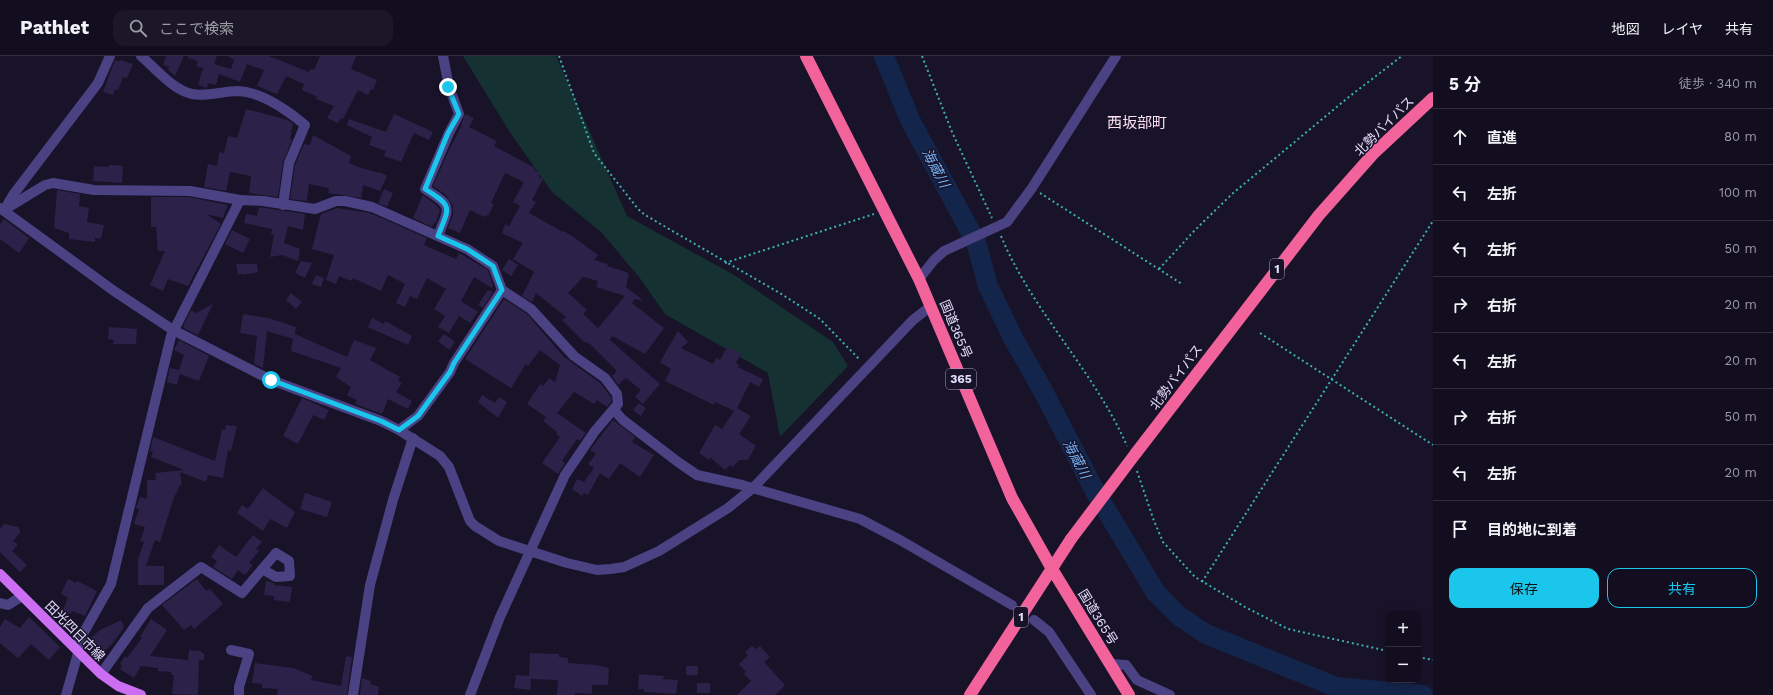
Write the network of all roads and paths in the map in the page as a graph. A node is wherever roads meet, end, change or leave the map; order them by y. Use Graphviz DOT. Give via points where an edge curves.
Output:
graph roads {
  1 [pos="110,56"];
  2 [pos="141,56"];
  3 [pos="443,56"];
  4 [pos="559,56"];
  5 [pos="806,56"];
  6 [pos="922,56"];
  7 [pos="1116,56"];
  8 [pos="1402,56"];
  9 [pos="1433,98"];
  10 [pos="1032,188"];
  11 [pos="240,200"];
  12 [pos="283,205"];
  13 [pos="1,211"];
  14 [pos="884,211"];
  15 [pos="1433,221"];
  16 [pos="996,228"];
  17 [pos="438,236"];
  18 [pos="725,263"];
  19 [pos="1159,269"];
  20 [pos="922,276"];
  21 [pos="1182,284"];
  22 [pos="502,290"];
  23 [pos="931,306"];
  24 [pos="173,330"];
  25 [pos="1260,334"];
  26 [pos="866,370"];
  27 [pos="1332,380"];
  28 [pos="614,410"];
  29 [pos="399,430"];
  30 [pos="413,438"];
  31 [pos="1433,445"];
  32 [pos="1133,452"];
  33 [pos="1135,466"];
  34 [pos="753,488"];
  35 [pos="531,552"];
  36 [pos="262,569"];
  37 [pos="1052,569"];
  38 [pos="0,574"];
  39 [pos="1202,582"];
  40 [pos="22,596"];
  41 [pos="0,603"];
  42 [pos="1012,605"];
  43 [pos="1034,620"];
  44 [pos="231,650"];
  45 [pos="1385,650"];
  46 [pos="78,652"];
  47 [pos="1421,658"];
  48 [pos="1433,660"];
  49 [pos="1111,664"];
  50 [pos="101,674"];
  51 [pos="66,695"];
  52 [pos="141,695"];
  53 [pos="239,695"];
  54 [pos="353,695"];
  55 [pos="470,695"];
  56 [pos="970,695"];
  57 [pos="1090,695"];
  58 [pos="1129,695"];
  59 [pos="1170,695"];
  1 -- 13 [label="street" via="98,83"];
  2 -- 12 [label="street" via="175,85 191,94 212,96 237,91 253,93 290,112 305,125 289,163"];
  3 -- 17 [label="street" via="448,87 459,114 448,133 425,189 447,205"];
  4 -- 18 [label="path" via="594,153 638,209"];
  5 -- 14 [label="highway, 国道365号 / 365"];
  6 -- 16 [label="path" via="972,179"];
  7 -- 10 [label="street"];
  8 -- 19 [label="path" via="1232,194"];
  9 -- 32 [label="highway, 北勢バイパス / 1" via="1374,153 1320,215"];
  10 -- 16 [label="street" via="1007,222"];
  10 -- 19 [label="path"];
  11 -- 12 [label="street"];
  11 -- 13 [label="street" via="190,191 94,190 54,183 45,185"];
  11 -- 24 [label="street"];
  12 -- 17 [label="street" via="315,208 336,201 345,201 372,207"];
  13 -- 24 [label="street"];
  14 -- 18 [label="path"];
  14 -- 20 [label="highway, 国道365号 / 365"];
  15 -- 27 [label="path"];
  16 -- 20 [label="street" via="944,251"];
  16 -- 32 [label="path" via="1020,276 1115,419"];
  17 -- 22 [label="street" via="467,249 493,266"];
  18 -- 26 [label="path" via="820,319 860,360"];
  19 -- 21 [label="path"];
  20 -- 23 [label="highway, 国道365号 / 365"];
  22 -- 28 [label="street" via="531,309 574,356 605,378 617,394 618,404"];
  22 -- 29 [label="street" via="450,372 418,416"];
  23 -- 26 [label="street" via="913,320"];
  23 -- 37 [label="highway, 国道365号 / 365" via="1012,498"];
  24 -- 29 [label="street" via="271,380"];
  24 -- 46 [label="street" via="111,584 79,641"];
  25 -- 27 [label="path"];
  26 -- 34 [label="street"];
  27 -- 31 [label="path"];
  27 -- 39 [label="path"];
  28 -- 34 [label="street" via="623,420 690,471 704,477"];
  28 -- 35 [label="street" via="595,431 565,475"];
  29 -- 30 [label="street"];
  30 -- 35 [label="street" via="445,461 453,476 466,515 475,526 500,541"];
  30 -- 54 [label="street" via="370,585"];
  32 -- 37 [label="highway, 北勢バイパス / 1, bridge"];
  33 -- 39 [label="path" via="1163,542 1188,572"];
  34 -- 35 [label="street" via="728,508 659,551 624,567 597,570"];
  34 -- 42 [label="street" via="860,519"];
  35 -- 55 [label="street" via="500,617"];
  36 -- 50 [label="street" via="242,593 201,567 148,608"];
  37 -- 49 [label="highway, 国道365号 / 365"];
  37 -- 56 [label="highway, 北勢バイパス / 1"];
  38 -- 40 [label="main road, 田光四日市線"];
  39 -- 45 [label="path" via="1288,630"];
  40 -- 41 [label="street" via="8,605"];
  40 -- 46 [label="main road, 田光四日市線"];
  43 -- 57 [label="street" via="1050,632"];
  44 -- 53 [label="street" via="250,654 239,687"];
  46 -- 50 [label="main road, 田光四日市線"];
  46 -- 51 [label="street"];
  47 -- 48 [label="path"];
  49 -- 58 [label="highway, 国道365号 / 365"];
  49 -- 59 [label="street" via="1126,665 1137,680"];
  50 -- 52 [label="main road, 田光四日市線" via="118,686"];
}
